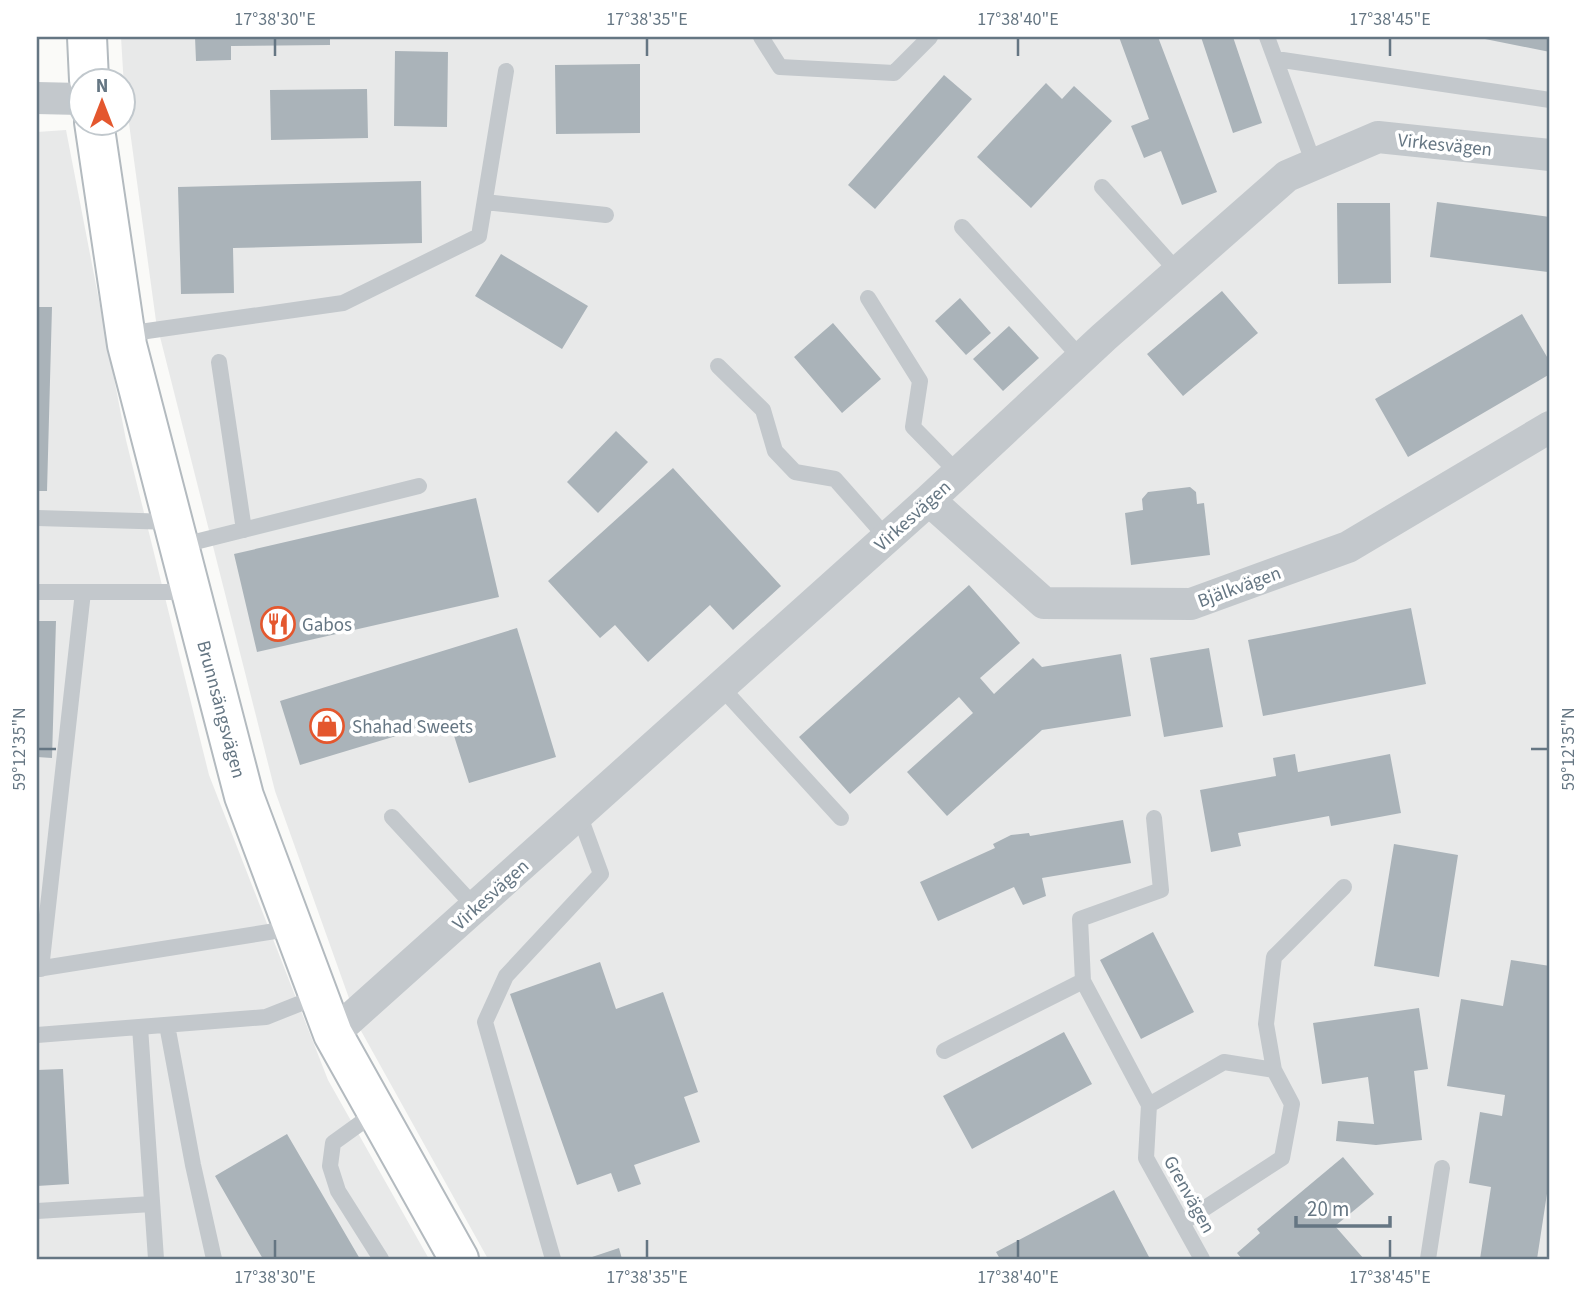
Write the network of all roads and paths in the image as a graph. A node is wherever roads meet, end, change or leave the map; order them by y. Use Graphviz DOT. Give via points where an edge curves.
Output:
graph roads {
  1 [pos="87,37"];
  2 [pos="761,37"];
  3 [pos="930,37"];
  4 [pos="1267,37"];
  5 [pos="1276,60"];
  6 [pos="88,66"];
  7 [pos="506,71"];
  8 [pos="37,98"];
  9 [pos="66,99"];
  10 [pos="1550,100"];
  11 [pos="96,136"];
  12 [pos="1550,155"];
  13 [pos="1314,164"];
  14 [pos="1101,187"];
  15 [pos="485,202"];
  16 [pos="606,215"];
  17 [pos="962,227"];
  18 [pos="1178,272"];
  19 [pos="868,298"];
  20 [pos="126,334"];
  21 [pos="1081,358"];
  22 [pos="219,362"];
  23 [pos="718,366"];
  24 [pos="1550,427"];
  25 [pos="958,473"];
  26 [pos="419,486"];
  27 [pos="929,500"];
  28 [pos="37,518"];
  29 [pos="244,530"];
  30 [pos="176,534"];
  31 [pos="887,538"];
  32 [pos="37,592"];
  33 [pos="83,592"];
  34 [pos="191,592"];
  35 [pos="721,687"];
  36 [pos="579,814"];
  37 [pos="392,817"];
  38 [pos="841,818"];
  39 [pos="1154,818"];
  40 [pos="1344,887"];
  41 [pos="475,907"];
  42 [pos="294,928"];
  43 [pos="39,969"];
  44 [pos="1083,981"];
  45 [pos="319,996"];
  46 [pos="167,1025"];
  47 [pos="140,1027"];
  48 [pos="333,1034"];
  49 [pos="37,1035"];
  50 [pos="944,1051"];
  51 [pos="1274,1070"];
  52 [pos="1149,1105"];
  53 [pos="376,1112"];
  54 [pos="1442,1168"];
  55 [pos="152,1204"];
  56 [pos="37,1211"];
  57 [pos="1182,1223"];
  58 [pos="156,1259"];
  59 [pos="214,1259"];
  60 [pos="381,1259"];
  61 [pos="459,1259"];
  62 [pos="552,1259"];
  63 [pos="1202,1259"];
  64 [pos="1428,1259"];
  1 -- 6 [label="street"];
  2 -- 3 [label="lane" via="780,67 894,72"];
  4 -- 5 [label="lane"];
  5 -- 10 [label="lane"];
  5 -- 13 [label="lane"];
  7 -- 15 [label="lane"];
  8 -- 9 [label="street"];
  11 -- 20 [label="street, Brunnsängsvägen"];
  12 -- 13 [label="street, Virkesvägen" via="1378,137"];
  13 -- 18 [label="street, Virkesvägen" via="1287,176"];
  14 -- 18 [label="lane"];
  15 -- 16 [label="lane"];
  15 -- 20 [label="lane" via="479,236 344,303"];
  17 -- 21 [label="lane"];
  18 -- 21 [label="street, Virkesvägen"];
  19 -- 25 [label="lane" via="920,381 913,427"];
  20 -- 30 [label="street, Brunnsängsvägen"];
  21 -- 25 [label="street, Virkesvägen"];
  22 -- 29 [label="lane"];
  23 -- 31 [label="lane" via="763,410 775,451 795,472 835,479"];
  24 -- 27 [label="street, Bjälkvägen" via="1348,547 1191,604 1044,603"];
  25 -- 27 [label="street, Virkesvägen"];
  26 -- 29 [label="lane"];
  27 -- 31 [label="street, Virkesvägen"];
  28 -- 30 [label="lane"];
  29 -- 30 [label="lane"];
  30 -- 34 [label="street, Brunnsängsvägen"];
  31 -- 35 [label="street, Virkesvägen"];
  32 -- 33 [label="lane"];
  33 -- 34 [label="lane"];
  33 -- 43 [label="lane"];
  34 -- 42 [label="street, Brunnsängsvägen" via="244,796"];
  35 -- 36 [label="street, Virkesvägen"];
  35 -- 38 [label="lane"];
  36 -- 41 [label="street, Virkesvägen"];
  36 -- 62 [label="lane" via="601,874 506,976 485,1022"];
  37 -- 41 [label="lane"];
  39 -- 44 [label="lane" via="1161,890 1080,919"];
  40 -- 51 [label="lane" via="1274,957 1266,1024"];
  41 -- 48 [label="street, Virkesvägen"];
  42 -- 43 [label="lane"];
  42 -- 45 [label="street, Brunnsängsvägen"];
  44 -- 50 [label="lane"];
  44 -- 52 [label="lane"];
  45 -- 46 [label="lane" via="266,1017"];
  45 -- 48 [label="street, Brunnsängsvägen"];
  46 -- 47 [label="lane"];
  46 -- 59 [label="lane"];
  47 -- 49 [label="lane"];
  47 -- 55 [label="lane"];
  48 -- 53 [label="street, Brunnsängsvägen"];
  51 -- 52 [label="lane" via="1224,1062"];
  51 -- 57 [label="lane" via="1292,1104 1282,1158"];
  52 -- 57 [label="lane, Grenvägen" via="1146,1158"];
  53 -- 60 [label="lane" via="333,1143 330,1166 338,1191"];
  53 -- 61 [label="street, Brunnsängsvägen"];
  54 -- 64 [label="lane"];
  55 -- 56 [label="lane"];
  55 -- 58 [label="lane"];
  57 -- 63 [label="lane, Grenvägen"];
}
